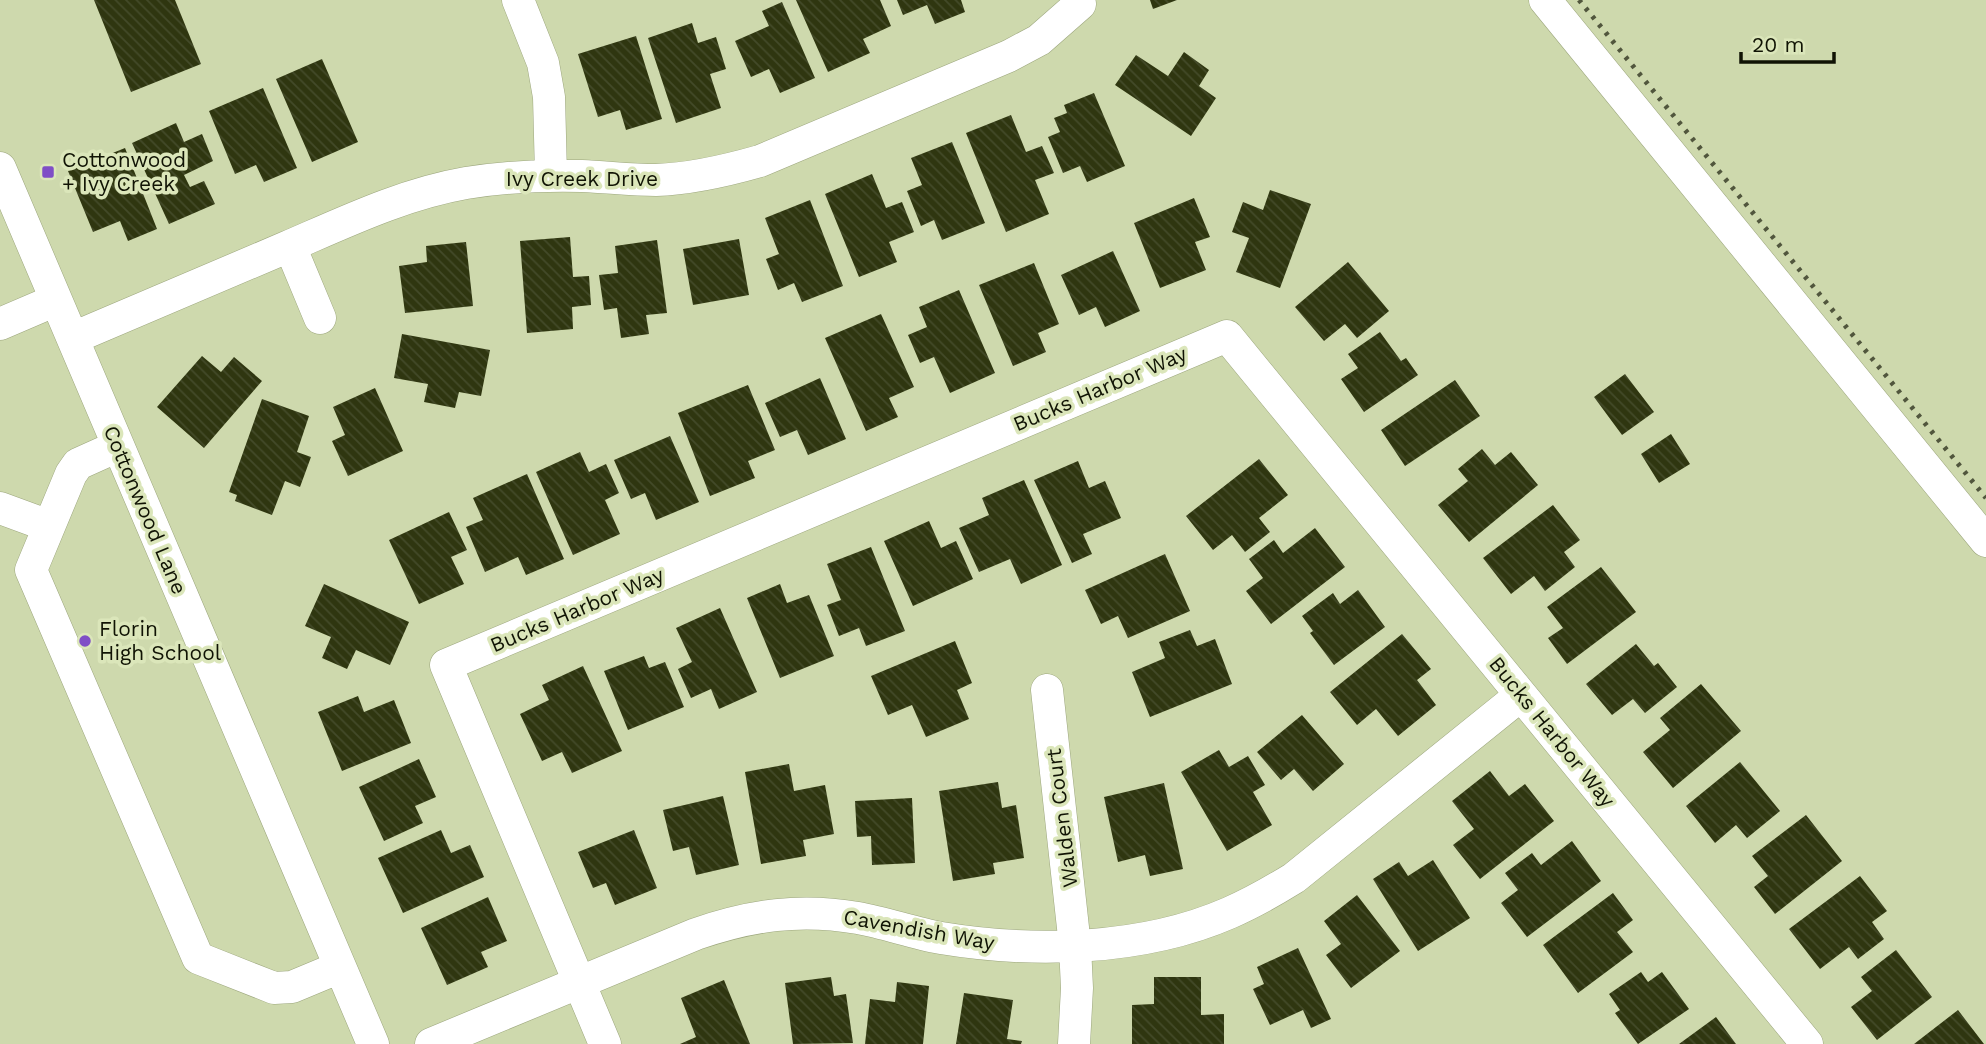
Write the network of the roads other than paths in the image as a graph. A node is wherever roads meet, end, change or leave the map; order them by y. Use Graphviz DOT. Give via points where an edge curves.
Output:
graph roads {
  1 [pos="518,0"];
  2 [pos="1545,0"];
  3 [pos="1080,4"];
  4 [pos="0,168"];
  5 [pos="551,175"];
  6 [pos="289,246"];
  7 [pos="56,300"];
  8 [pos="320,318"];
  9 [pos="0,324"];
  10 [pos="73,338"];
  11 [pos="118,446"];
  12 [pos="0,508"];
  13 [pos="49,526"];
  14 [pos="1986,541"];
  15 [pos="1047,690"];
  16 [pos="1521,695"];
  17 [pos="1075,946"];
  18 [pos="340,967"];
  19 [pos="579,983"];
  20 [pos="373,1044"];
  21 [pos="431,1044"];
  22 [pos="605,1044"];
  23 [pos="1074,1044"];
  24 [pos="1807,1044"];
  1 -- 5 [label="street" via="542,63 549,97"];
  2 -- 14 [label="street"];
  3 -- 5 [label="street, Ivy Creek Drive" via="1039,40 1009,56 760,161 704,175 658,180"];
  4 -- 7 [label="street, Cottonwood Lane"];
  5 -- 6 [label="street, Ivy Creek Drive" via="428,192"];
  6 -- 8 [label="street"];
  6 -- 10 [label="street, Ivy Creek Drive"];
  7 -- 9 [label="street"];
  7 -- 10 [label="street, Cottonwood Lane"];
  10 -- 11 [label="street, Cottonwood Lane"];
  11 -- 13 [label="street" via="78,464"];
  11 -- 18 [label="street, Cottonwood Lane"];
  12 -- 13 [label="street"];
  13 -- 18 [label="street" via="31,570 198,958 274,988 292,987"];
  15 -- 17 [label="street, Walden Court"];
  16 -- 17 [label="street, Cavendish Way" via="1294,878 1261,898 1191,927"];
  16 -- 19 [label="street, Bucks Harbor Way" via="1227,335 446,665"];
  16 -- 24 [label="street, Bucks Harbor Way"];
  17 -- 19 [label="street, Cavendish Way" via="981,943 861,919 794,913 727,923"];
  17 -- 23 [label="street, Walden Court"];
  18 -- 20 [label="street, Cottonwood Lane"];
  19 -- 21 [label="street, Cavendish Way"];
  19 -- 22 [label="street"];
}
